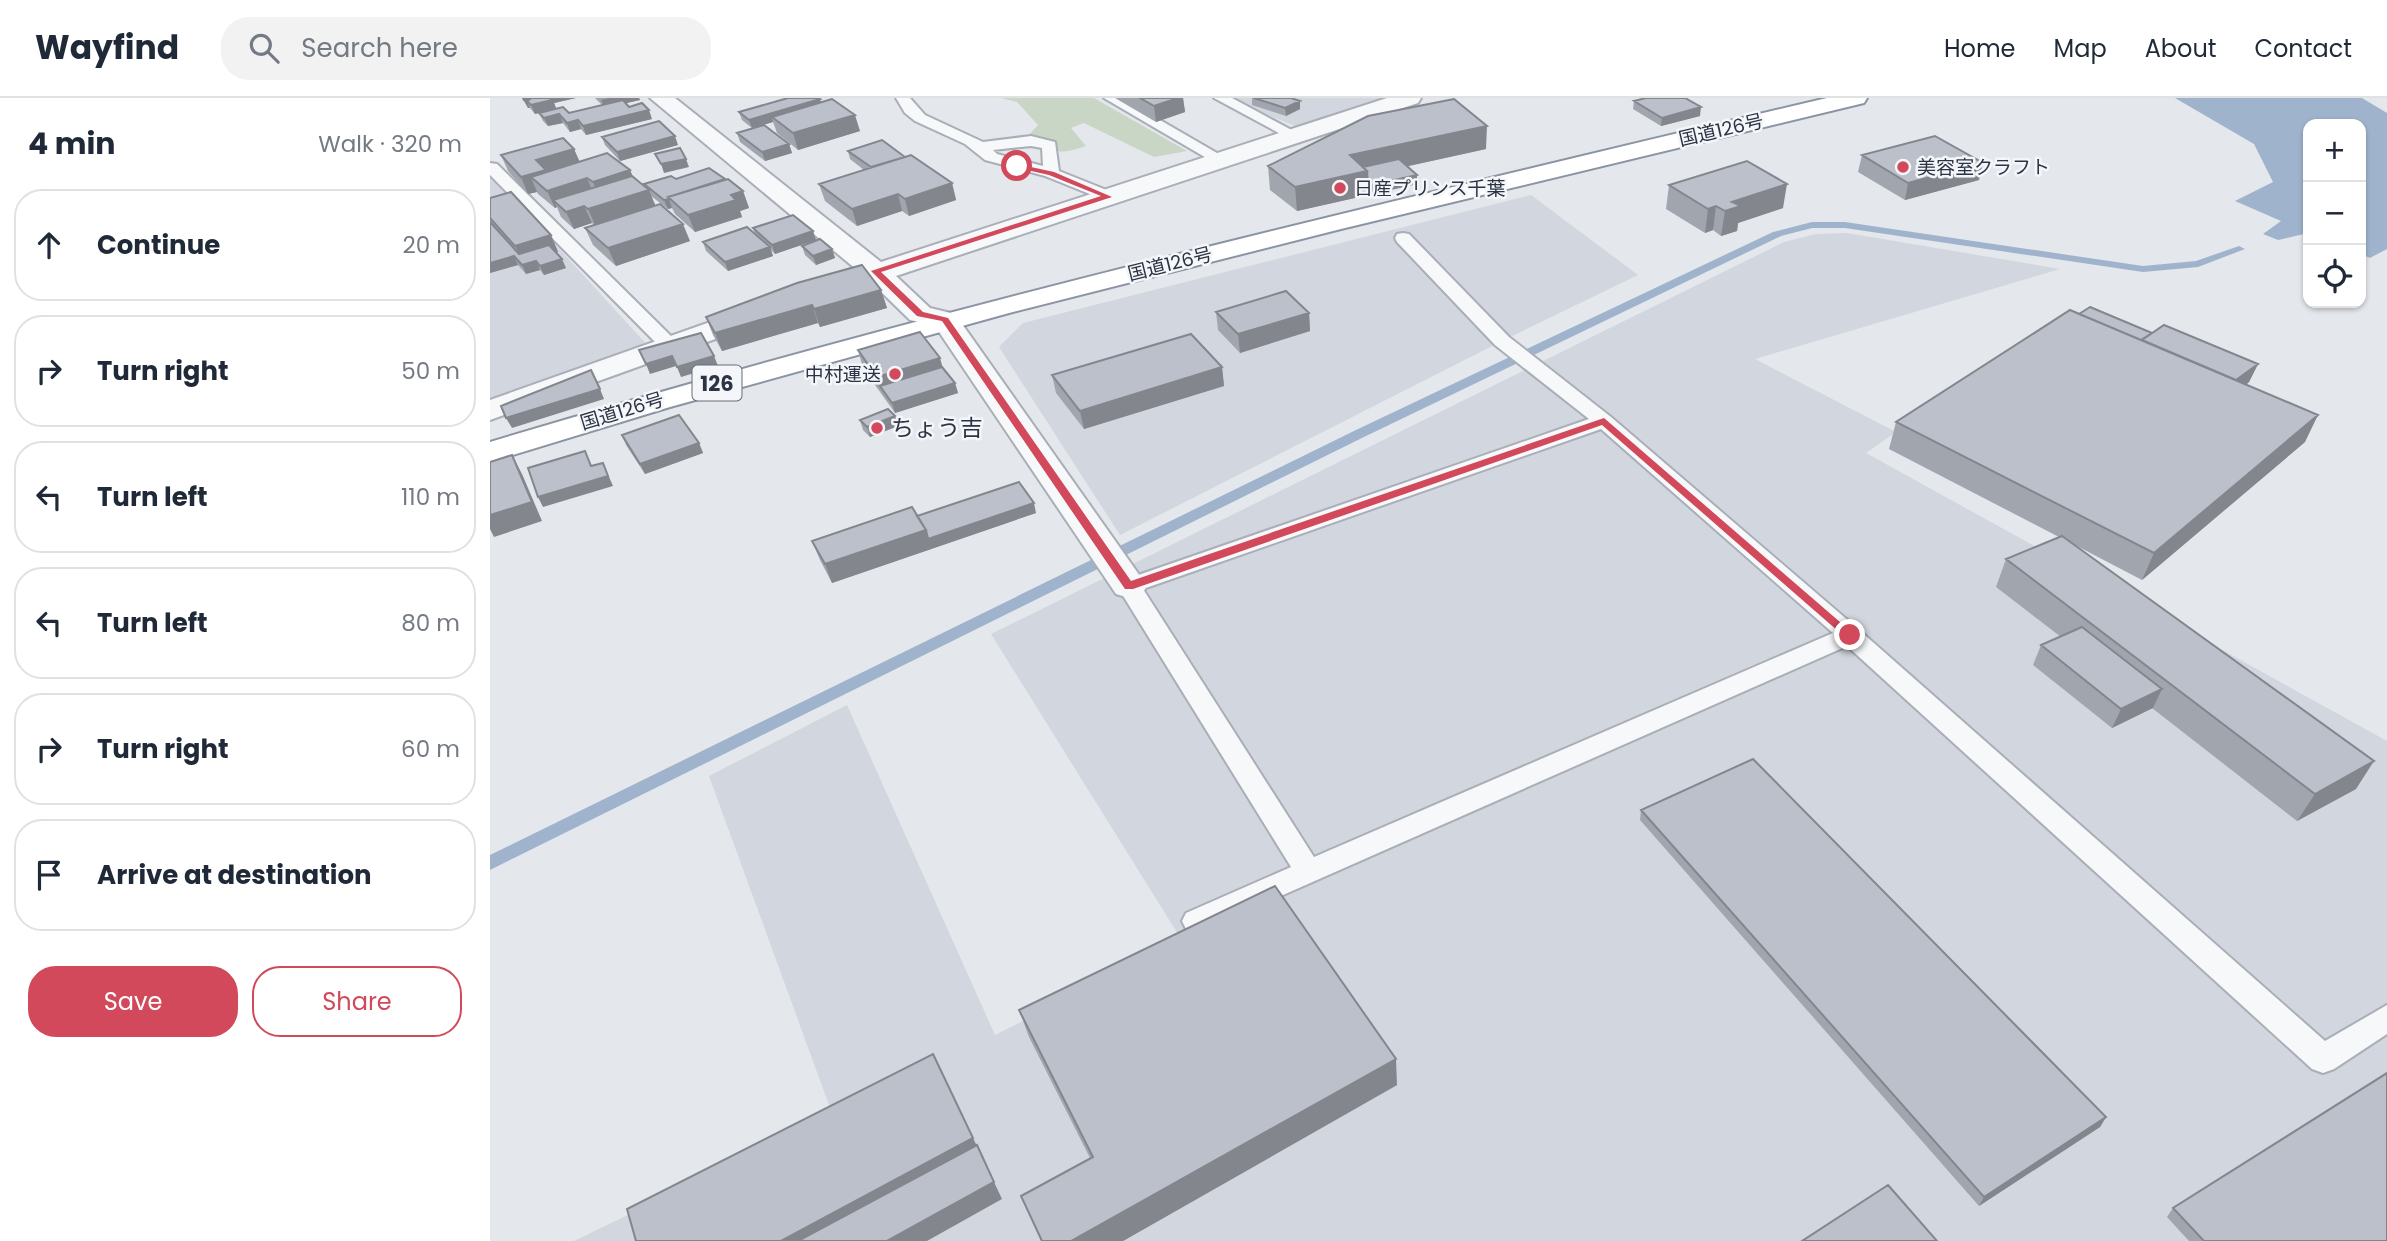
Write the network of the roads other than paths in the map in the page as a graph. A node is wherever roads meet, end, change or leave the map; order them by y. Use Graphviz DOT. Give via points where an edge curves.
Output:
graph roads {
  1 [pos="661,98"];
  2 [pos="903,98"];
  3 [pos="1111,98"];
  4 [pos="1221,98"];
  5 [pos="1410,98"];
  6 [pos="1856,98"];
  7 [pos="1293,135"];
  8 [pos="984,146"];
  9 [pos="1221,160"];
  10 [pos="491,167"];
  11 [pos="1051,173"];
  12 [pos="1108,197"];
  13 [pos="1403,238"];
  14 [pos="875,271"];
  15 [pos="945,320"];
  16 [pos="670,346"];
  17 [pos="490,411"];
  18 [pos="1604,421"];
  19 [pos="490,452"];
  20 [pos="1129,586"];
  21 [pos="1850,635"];
  22 [pos="1309,872"];
  23 [pos="1196,921"];
  24 [pos="2387,1018"];
  1 -- 14 [label="street"];
  2 -- 8 [label="lane" via="906,106 926,121"];
  3 -- 9 [label="lane"];
  4 -- 7 [label="lane"];
  5 -- 7 [label="street"];
  6 -- 15 [label="highway, 国道126号 / 126"];
  7 -- 9 [label="street"];
  8 -- 11 [label="lane" via="991,157"];
  8 -- 11 [label="lane" via="1031,141 1050,145"];
  9 -- 12 [label="street"];
  10 -- 16 [label="lane"];
  11 -- 12 [label="lane"];
  12 -- 14 [label="street"];
  13 -- 18 [label="lane" via="1502,341"];
  14 -- 15 [label="street" via="920,314"];
  14 -- 16 [label="street"];
  15 -- 19 [label="highway, 国道126号 / 126" via="663,398"];
  15 -- 20 [label="street"];
  16 -- 17 [label="street"];
  18 -- 20 [label="lane"];
  18 -- 21 [label="lane"];
  20 -- 22 [label="lane"];
  21 -- 22 [label="lane"];
  21 -- 24 [label="lane" via="2323,1059"];
  22 -- 23 [label="lane"];
}
